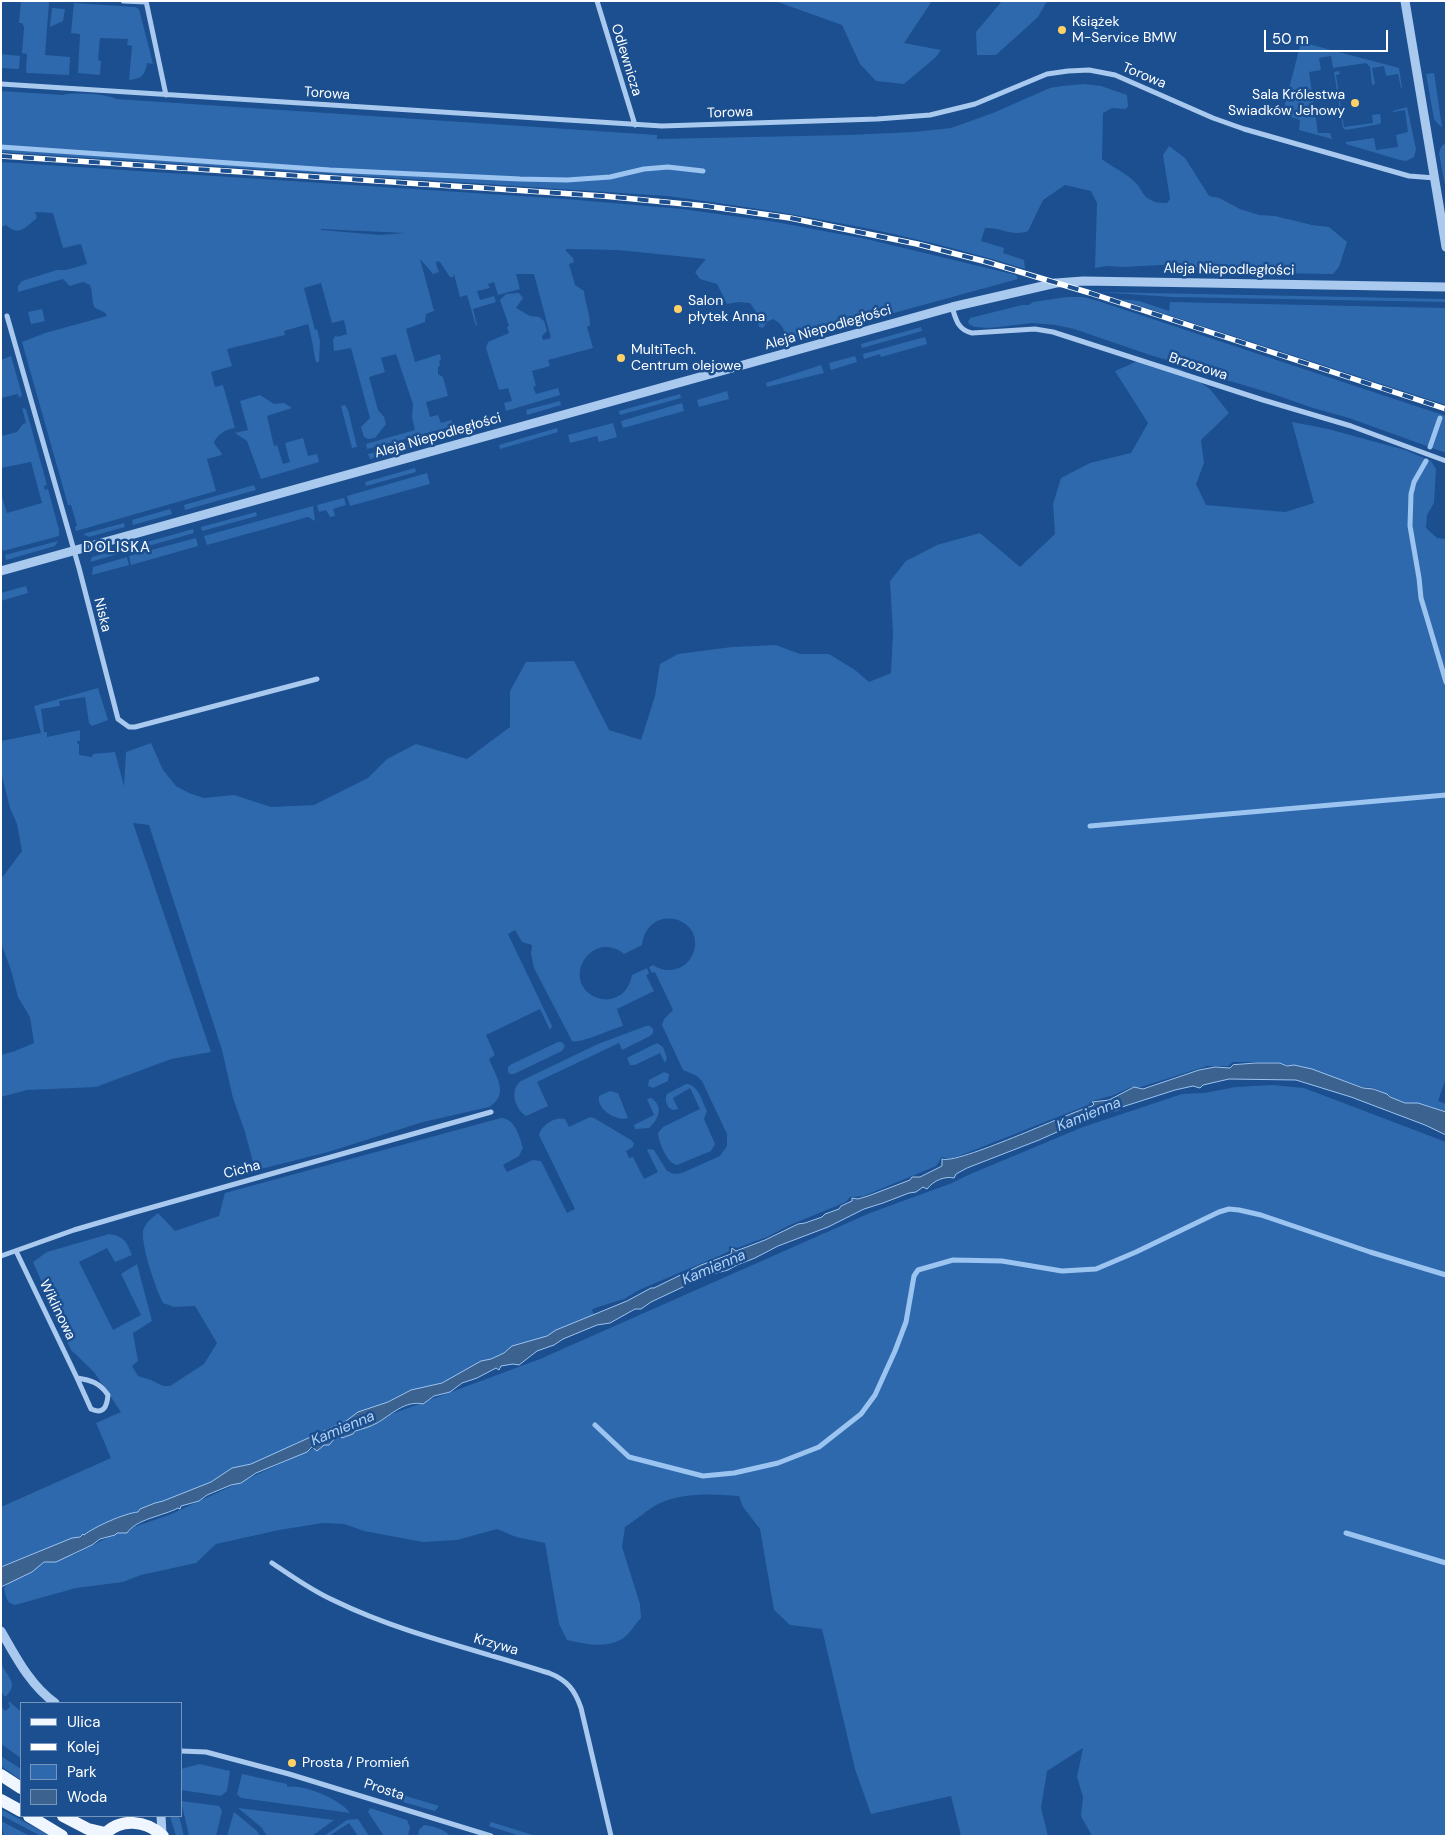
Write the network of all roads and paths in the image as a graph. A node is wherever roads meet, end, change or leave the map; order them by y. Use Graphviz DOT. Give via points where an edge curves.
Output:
graph roads {
  1 [pos="123,1"];
  2 [pos="597,1"];
  3 [pos="1405,1"];
  4 [pos="146,2"];
  5 [pos="1,84"];
  6 [pos="166,95"];
  7 [pos="635,125"];
  8 [pos="1435,178"];
  9 [pos="1446,248"];
  10 [pos="1446,288"];
  11 [pos="952,307"];
  12 [pos="8,316"];
  13 [pos="1446,461"];
  14 [pos="74,552"];
  15 [pos="1,571"];
  16 [pos="317,679"];
  17 [pos="491,1112"];
  18 [pos="16,1251"];
  19 [pos="1,1256"];
  20 [pos="77,1378"];
  21 [pos="272,1563"];
  22 [pos="1,1630"];
  23 [pos="54,1702"];
  24 [pos="182,1751"];
  25 [pos="1,1775"];
  26 [pos="20,1787"];
  27 [pos="1,1800"];
  28 [pos="20,1810"];
  29 [pos="31,1817"];
  30 [pos="65,1817"];
  31 [pos="161,1817"];
  32 [pos="134,1819"];
  33 [pos="104,1835"];
  34 [pos="163,1835"];
  35 [pos="62,1836"];
  36 [pos="491,1836"];
  37 [pos="611,1836"];
  1 -- 4 [label="street"];
  2 -- 7 [label="street, Odlewnicza"];
  3 -- 8 [label="street"];
  4 -- 6 [label="street"];
  5 -- 6 [label="street, Torowa"];
  6 -- 7 [label="street, Torowa"];
  7 -- 8 [label="street, Torowa" via="746,124 930,115 975,104 1042,76 1090,70 1115,75 1244,129 1409,176"];
  8 -- 9 [label="street"];
  10 -- 11 [label="street, Aleja Niepodległości" via="1083,281 1056,283"];
  11 -- 13 [label="street, Brzozowa" via="961,329 972,333 1035,329 1060,333 1351,426"];
  11 -- 14 [label="street, Aleja Niepodległości"];
  12 -- 14 [label="street, Niska"];
  14 -- 15 [label="street, Aleja Niepodległości"];
  14 -- 16 [label="street, Niska" via="115,712 118,719 129,727"];
  17 -- 18 [label="street, Cicha" via="74,1230"];
  18 -- 19 [label="street, Cicha"];
  18 -- 20 [label="street, Wiklinowa"];
  20 -- 20 [label="street, Wiklinowa" via="91,1409 96,1412 106,1408 108,1395 104,1390 92,1380"];
  21 -- 37 [label="street, Krzywa" via="308,1588 368,1616 549,1673 568,1684 581,1708"];
  22 -- 23 [label="street" via="32,1681"];
  24 -- 36 [label="street, Prosta" via="206,1752 289,1774"];
  25 -- 26 [label="main road"];
  27 -- 28 [label="main road"];
  29 -- 35 [label="main road"];
  30 -- 33 [label="main road"];
  31 -- 34 [label="street"];
  32 -- 33 [label="main road"];
  32 -- 34 [label="main road"];
}
